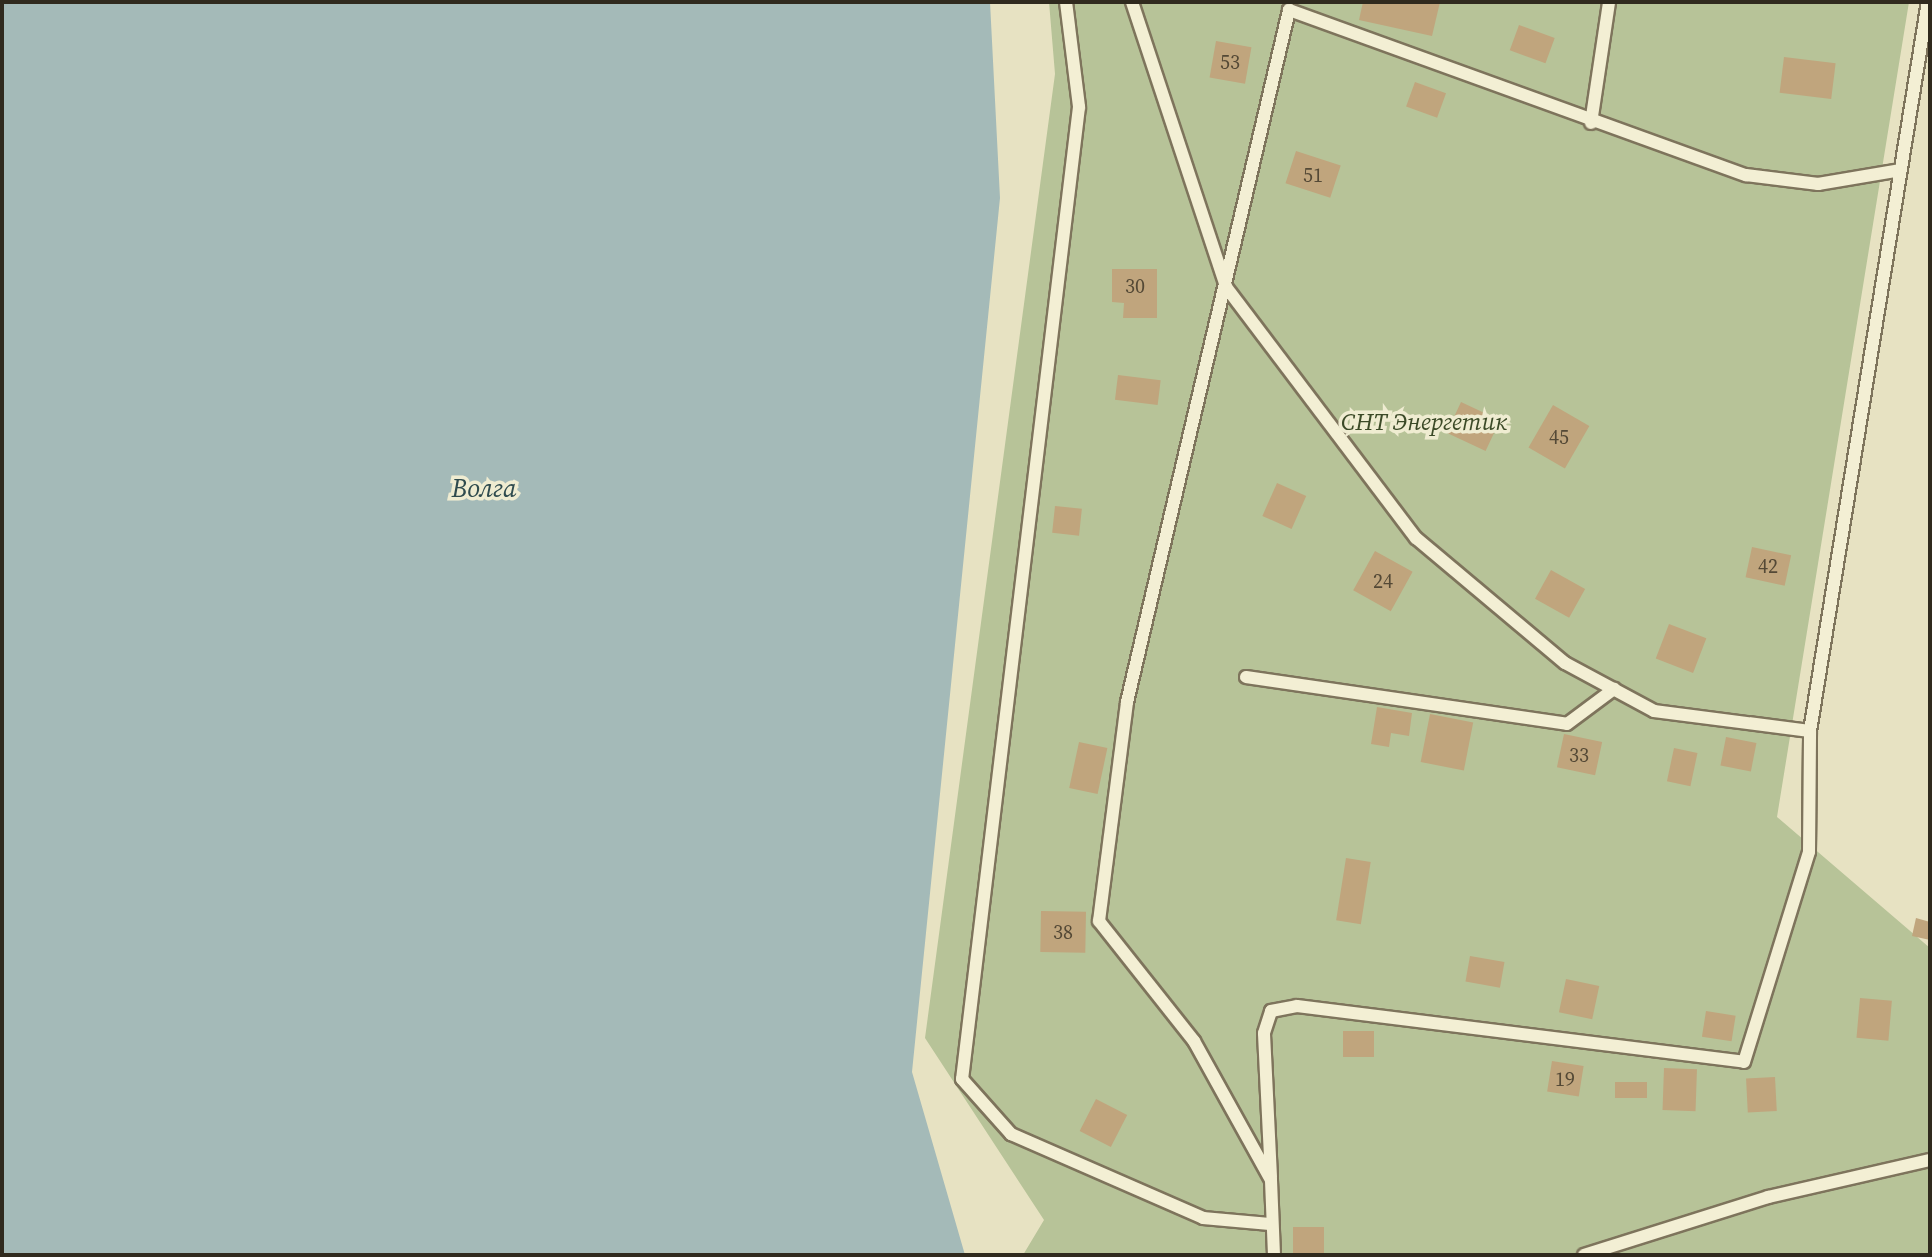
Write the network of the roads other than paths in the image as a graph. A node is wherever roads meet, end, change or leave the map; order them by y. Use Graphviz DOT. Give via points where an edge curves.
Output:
graph roads {
  1 [pos="1066,2"];
  2 [pos="1132,2"];
  3 [pos="1609,2"];
  4 [pos="1928,2"];
  5 [pos="1289,6"];
  6 [pos="1591,123"];
  7 [pos="1901,170"];
  8 [pos="1226,287"];
  9 [pos="1246,677"];
  10 [pos="1614,689"];
  11 [pos="1810,731"];
  12 [pos="1930,1160"];
  13 [pos="1271,1180"];
  14 [pos="1270,1224"];
  15 [pos="1274,1255"];
  16 [pos="1584,1255"];
  1 -- 14 [label="lane" via="1079,107 962,1079 1011,1134 1203,1218"];
  2 -- 8 [label="lane"];
  3 -- 6 [label="lane"];
  4 -- 7 [label="lane"];
  5 -- 6 [label="lane"];
  5 -- 8 [label="lane"];
  6 -- 7 [label="lane" via="1746,175 1818,184"];
  7 -- 11 [label="lane"];
  8 -- 10 [label="lane" via="1416,538 1565,663"];
  8 -- 13 [label="lane" via="1127,702 1099,921 1194,1041"];
  9 -- 10 [label="lane" via="1567,724"];
  10 -- 11 [label="lane" via="1654,711"];
  11 -- 13 [label="lane" via="1809,852 1744,1062 1297,1006 1271,1011 1264,1033"];
  12 -- 16 [label="lane" via="1768,1197"];
  13 -- 14 [label="lane"];
  14 -- 15 [label="lane"];
}
